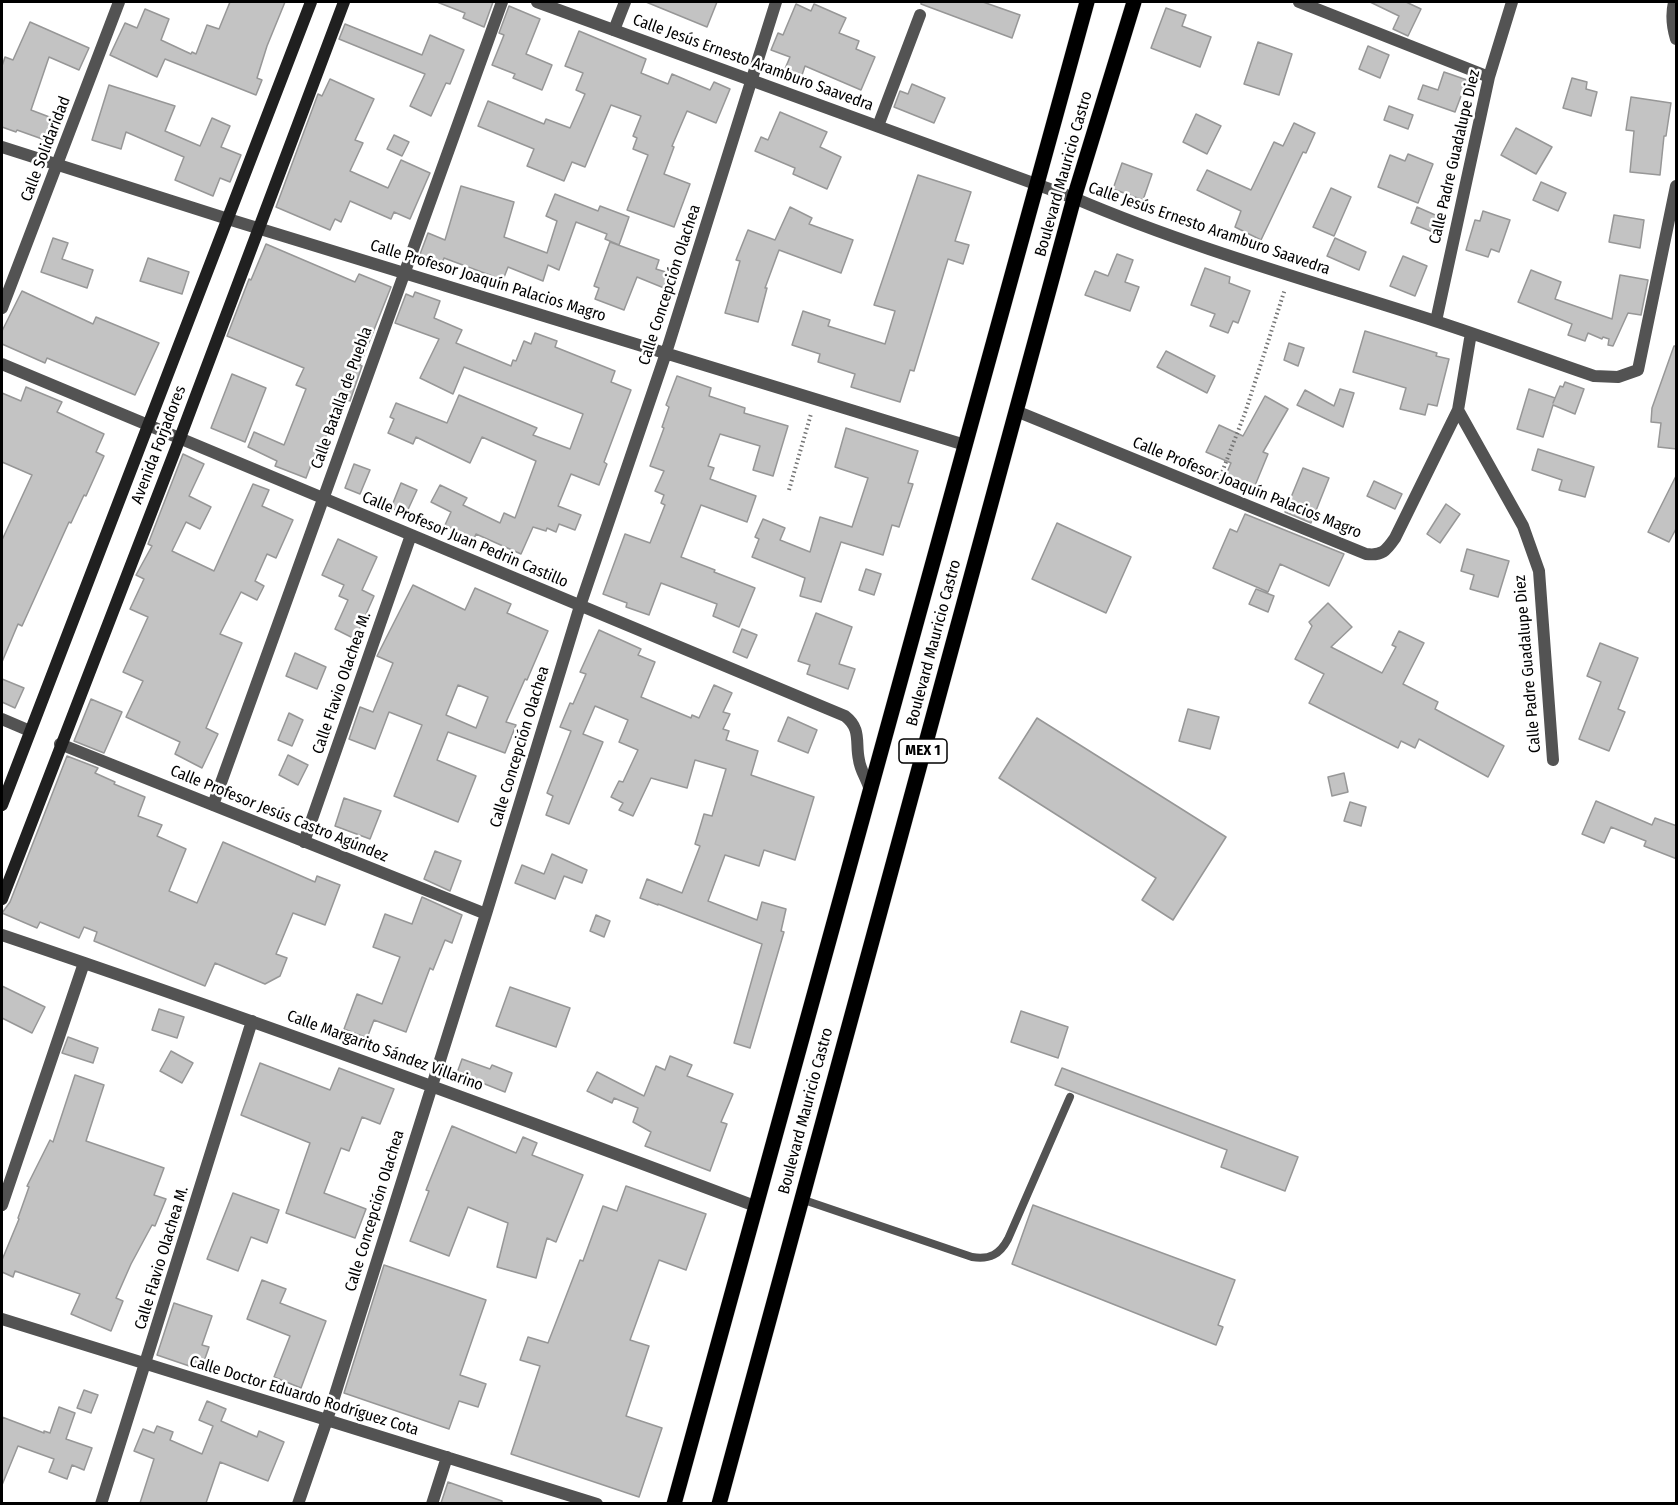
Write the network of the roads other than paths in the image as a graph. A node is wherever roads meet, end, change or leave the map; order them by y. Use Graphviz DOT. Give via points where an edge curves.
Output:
graph roads {
  1 [pos="119,2"];
  2 [pos="311,2"];
  3 [pos="344,2"];
  4 [pos="502,2"];
  5 [pos="537,2"];
  6 [pos="625,2"];
  7 [pos="776,2"];
  8 [pos="1087,2"];
  9 [pos="1134,2"];
  10 [pos="1299,2"];
  11 [pos="1512,2"];
  12 [pos="1674,2"];
  13 [pos="920,15"];
  14 [pos="614,30"];
  15 [pos="1677,39"];
  16 [pos="1489,77"];
  17 [pos="752,80"];
  18 [pos="878,126"];
  19 [pos="2,147"];
  20 [pos="58,165"];
  21 [pos="1037,185"];
  22 [pos="1677,186"];
  23 [pos="1074,198"];
  24 [pos="228,219"];
  25 [pos="257,228"];
  26 [pos="404,273"];
  27 [pos="2,308"];
  28 [pos="1436,321"];
  29 [pos="1470,333"];
  30 [pos="666,353"];
  31 [pos="2,364"];
  32 [pos="1458,410"];
  33 [pos="1016,411"];
  34 [pos="149,425"];
  35 [pos="180,438"];
  36 [pos="965,445"];
  37 [pos="323,498"];
  38 [pos="411,535"];
  39 [pos="580,606"];
  40 [pos="2,719"];
  41 [pos="30,730"];
  42 [pos="60,744"];
  43 [pos="1553,760"];
  44 [pos="869,787"];
  45 [pos="2,805"];
  46 [pos="213,805"];
  47 [pos="304,842"];
  48 [pos="2,899"];
  49 [pos="486,914"];
  50 [pos="2,935"];
  51 [pos="84,963"];
  52 [pos="252,1021"];
  53 [pos="431,1085"];
  54 [pos="1070,1097"];
  55 [pos="801,1199"];
  56 [pos="2,1205"];
  57 [pos="755,1206"];
  58 [pos="2,1319"];
  59 [pos="146,1364"];
  60 [pos="327,1420"];
  61 [pos="447,1457"];
  62 [pos="101,1503"];
  63 [pos="298,1503"];
  64 [pos="432,1503"];
  65 [pos="597,1503"];
  66 [pos="674,1503"];
  67 [pos="719,1503"];
  1 -- 20 [label="street, Calle Solidaridad"];
  2 -- 24 [label="main road, Avenida Forjadores"];
  3 -- 25 [label="main road, Avenida Forjadores"];
  4 -- 26 [label="street, Calle Batalla de Puebla"];
  5 -- 14 [label="street, Calle Jesús Ernesto Aramburo Saavedra"];
  6 -- 14 [label="street"];
  7 -- 17 [label="street, Calle Concepción Olachea"];
  8 -- 21 [label="main road, Boulevard Mauricio Castro / MEX 1"];
  9 -- 23 [label="main road, Boulevard Mauricio Castro / MEX 1"];
  10 -- 16 [label="street"];
  11 -- 16 [label="street, Calle Padre Guadalupe Diez"];
  12 -- 15 [label="street" via="1673,30"];
  13 -- 18 [label="street"];
  14 -- 17 [label="street, Calle Jesús Ernesto Aramburo Saavedra"];
  16 -- 28 [label="street, Calle Padre Guadalupe Diez"];
  17 -- 18 [label="street, Calle Jesús Ernesto Aramburo Saavedra"];
  17 -- 30 [label="street, Calle Concepción Olachea"];
  18 -- 21 [label="street, Calle Jesús Ernesto Aramburo Saavedra"];
  19 -- 20 [label="street, Calle Profesor Joaquín Palacios Magro"];
  20 -- 24 [label="street, Calle Profesor Joaquín Palacios Magro"];
  20 -- 27 [label="street, Calle Solidaridad"];
  21 -- 23 [label="street, Calle Jesús Ernesto Aramburo Saavedra"];
  21 -- 36 [label="main road, Boulevard Mauricio Castro / MEX 1"];
  22 -- 29 [label="street, Calle Jesús Ernesto Aramburo Saavedra" via="1638,370 1618,377 1594,376"];
  23 -- 28 [label="street, Calle Jesús Ernesto Aramburo Saavedra" via="1129,222"];
  23 -- 33 [label="main road, Boulevard Mauricio Castro / MEX 1"];
  24 -- 25 [label="street, Calle Profesor Joaquín Palacios Magro"];
  24 -- 34 [label="main road, Avenida Forjadores"];
  25 -- 26 [label="street, Calle Profesor Joaquín Palacios Magro"];
  25 -- 35 [label="main road, Avenida Forjadores"];
  26 -- 30 [label="street, Calle Profesor Joaquín Palacios Magro"];
  26 -- 37 [label="street, Calle Batalla de Puebla"];
  28 -- 29 [label="street, Calle Jesús Ernesto Aramburo Saavedra"];
  29 -- 32 [label="street"];
  30 -- 36 [label="street, Calle Profesor Joaquín Palacios Magro"];
  30 -- 39 [label="street, Calle Concepción Olachea"];
  31 -- 34 [label="street, Calle Profesor Juan Pedrin Castillo"];
  32 -- 33 [label="street, Calle Profesor Joaquín Palacios Magro" via="1395,538 1378,555 1366,554"];
  32 -- 43 [label="street, Calle Padre Guadalupe Diez" via="1523,526 1539,571"];
  33 -- 55 [label="main road, Boulevard Mauricio Castro / MEX 1"];
  34 -- 35 [label="street, Calle Profesor Juan Pedrin Castillo"];
  34 -- 41 [label="main road, Avenida Forjadores"];
  35 -- 37 [label="street, Calle Profesor Juan Pedrin Castillo"];
  35 -- 42 [label="main road, Avenida Forjadores"];
  36 -- 44 [label="main road, Boulevard Mauricio Castro / MEX 1"];
  37 -- 38 [label="street, Calle Profesor Juan Pedrin Castillo"];
  37 -- 46 [label="street, Calle Batalla de Puebla"];
  38 -- 39 [label="street, Calle Profesor Juan Pedrin Castillo"];
  38 -- 47 [label="street, Calle Flavio Olachea M."];
  39 -- 44 [label="street, Calle Profesor Juan Pedrin Castillo" via="846,716 853,722 859,761"];
  39 -- 49 [label="street, Calle Concepción Olachea"];
  40 -- 41 [label="street"];
  41 -- 45 [label="main road, Avenida Forjadores"];
  42 -- 46 [label="street, Calle Profesor Jesús Castro Agúndez"];
  42 -- 48 [label="main road, Avenida Forjadores"];
  44 -- 57 [label="main road, Boulevard Mauricio Castro / MEX 1"];
  46 -- 47 [label="street, Calle Profesor Jesús Castro Agúndez"];
  47 -- 49 [label="street, Calle Profesor Jesús Castro Agúndez"];
  49 -- 53 [label="street, Calle Concepción Olachea"];
  50 -- 51 [label="street, Calle Margarito Sández Villarino"];
  51 -- 52 [label="street, Calle Margarito Sández Villarino"];
  51 -- 56 [label="street"];
  52 -- 53 [label="street, Calle Margarito Sández Villarino"];
  52 -- 59 [label="street, Calle Flavio Olachea M."];
  53 -- 57 [label="street, Calle Margarito Sández Villarino"];
  53 -- 60 [label="street, Calle Concepción Olachea"];
  54 -- 55 [label="lane" via="1008,1239 996,1255 972,1257"];
  55 -- 67 [label="main road, Boulevard Mauricio Castro / MEX 1"];
  57 -- 66 [label="main road, Boulevard Mauricio Castro / MEX 1"];
  58 -- 59 [label="street, Calle Doctor Eduardo Rodríguez Cota"];
  59 -- 60 [label="street, Calle Doctor Eduardo Rodríguez Cota"];
  59 -- 62 [label="street, Calle Flavio Olachea M."];
  60 -- 61 [label="street, Calle Doctor Eduardo Rodríguez Cota"];
  60 -- 63 [label="street, Calle Concepción Olachea"];
  61 -- 64 [label="street"];
  61 -- 65 [label="street, Calle Doctor Eduardo Rodríguez Cota"];
}
